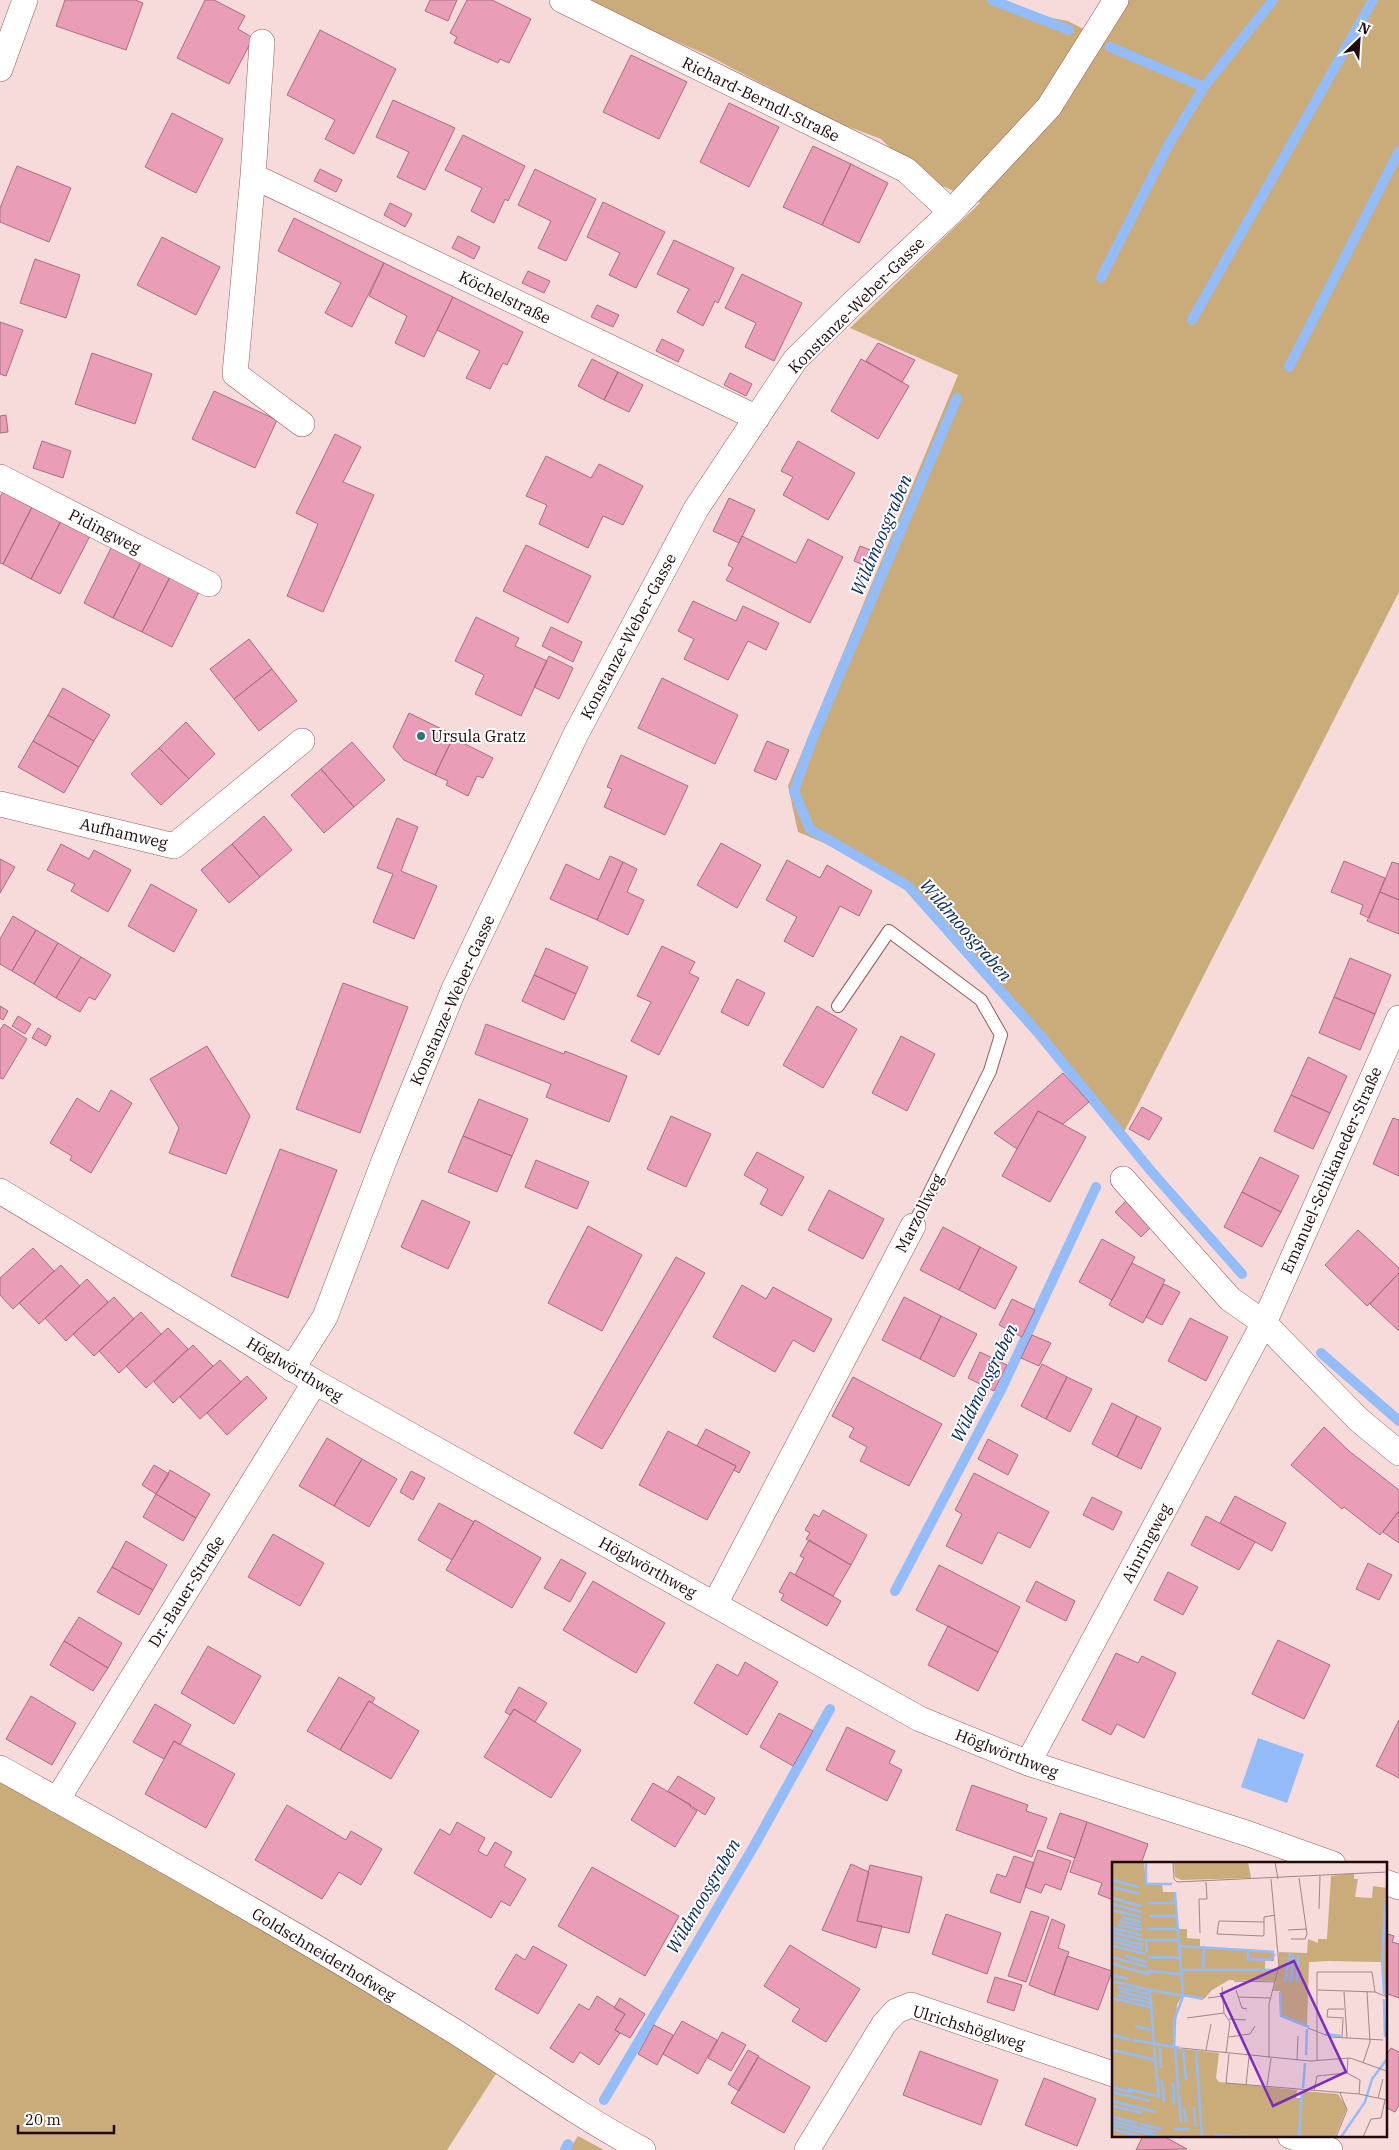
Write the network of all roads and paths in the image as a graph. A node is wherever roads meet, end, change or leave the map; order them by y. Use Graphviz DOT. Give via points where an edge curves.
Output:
graph roads {
  1 [pos="25,0"];
  2 [pos="562,0"];
  3 [pos="1116,0"];
  4 [pos="5,40"];
  5 [pos="262,42"];
  6 [pos="0,69"];
  7 [pos="253,176"];
  8 [pos="951,212"];
  9 [pos="758,418"];
  10 [pos="302,424"];
  11 [pos="0,477"];
  12 [pos="209,584"];
  13 [pos="302,741"];
  14 [pos="0,804"];
  15 [pos="838,1006"];
  16 [pos="1399,1018"];
  17 [pos="1123,1179"];
  18 [pos="0,1191"];
  19 [pos="913,1226"];
  20 [pos="1264,1322"];
  21 [pos="292,1369"];
  22 [pos="315,1382"];
  23 [pos="1399,1453"];
  24 [pos="715,1604"];
  25 [pos="1028,1762"];
  26 [pos="0,1768"];
  27 [pos="57,1800"];
  28 [pos="1327,1862"];
  29 [pos="1386,1882"];
  30 [pos="1399,1887"];
  31 [pos="1112,2074"];
  32 [pos="1296,2138"];
  33 [pos="643,2150"];
  34 [pos="807,2150"];
  35 [pos="1330,2150"];
  1 -- 4 [label="street"];
  2 -- 8 [label="street, Richard-Berndl-Straße" via="906,170"];
  3 -- 8 [label="street, Konstanze-Weber-Gasse" via="1050,107"];
  4 -- 6 [label="street"];
  5 -- 7 [label="street"];
  7 -- 9 [label="street, Köchelstraße"];
  7 -- 10 [label="street" via="234,374"];
  8 -- 9 [label="street, Konstanze-Weber-Gasse" via="795,360"];
  9 -- 21 [label="street, Konstanze-Weber-Gasse" via="696,509 576,734 454,989 325,1317"];
  11 -- 12 [label="street, Pidingweg"];
  13 -- 14 [label="street, Aufhamweg" via="174,846"];
  15 -- 19 [label="lane, Marzollweg" via="888,931 981,1000 1001,1035 990,1071"];
  16 -- 20 [label="street, Emanuel-Schikaneder-Straße"];
  17 -- 20 [label="street" via="1230,1299"];
  18 -- 21 [label="street, Höglwörthweg"];
  19 -- 24 [label="street, Marzollweg"];
  20 -- 23 [label="street" via="1359,1420"];
  20 -- 25 [label="street, Ainringweg"];
  21 -- 22 [label="street, Höglwörthweg"];
  22 -- 24 [label="street, Höglwörthweg"];
  22 -- 27 [label="street, Dr.-Bauer-Straße"];
  24 -- 25 [label="street, Höglwörthweg" via="920,1719"];
  25 -- 28 [label="street, Höglwörthweg"];
  26 -- 27 [label="street, Goldschneiderhofweg"];
  27 -- 33 [label="street, Goldschneiderhofweg" via="202,1881 446,2026 603,2129"];
  29 -- 30 [label="street"];
  31 -- 34 [label="street, Ulrichshöglweg" via="911,2005 896,2011 884,2024"];
  32 -- 35 [label="street"];
}
